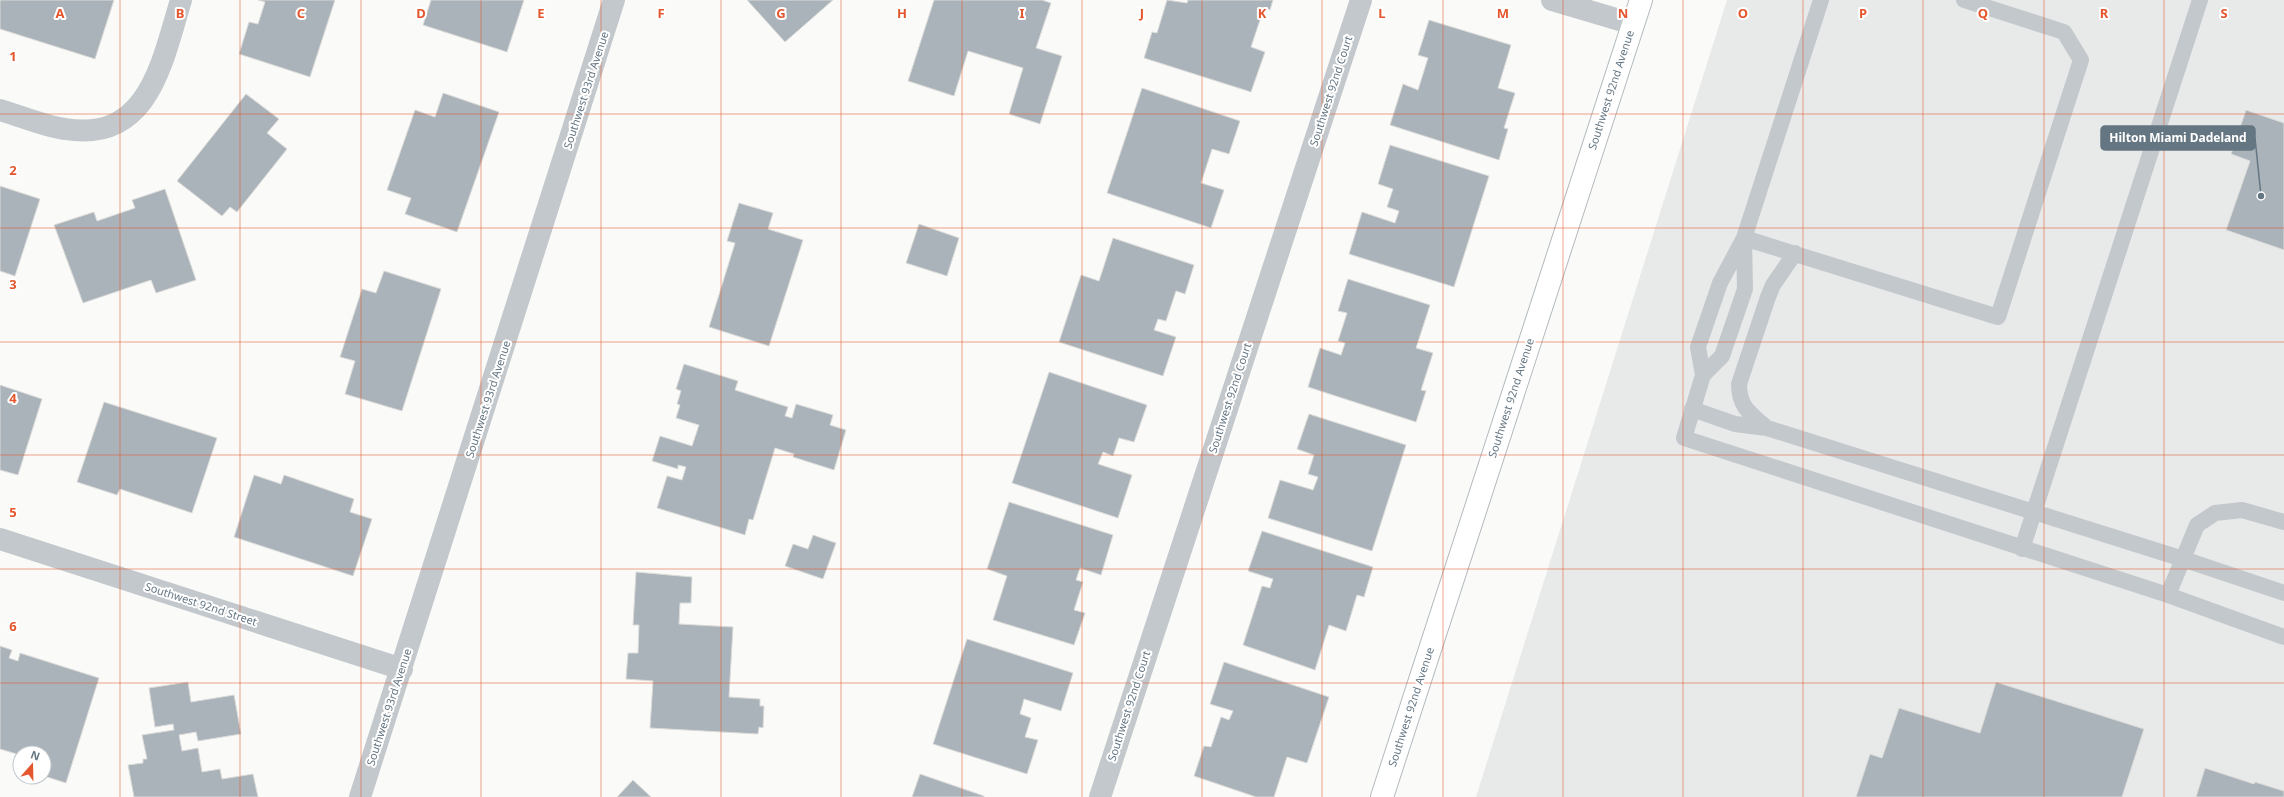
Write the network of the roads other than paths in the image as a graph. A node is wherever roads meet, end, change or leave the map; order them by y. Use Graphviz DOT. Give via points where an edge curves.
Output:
graph roads {
  1 [pos="180,0"];
  2 [pos="614,0"];
  3 [pos="1361,0"];
  4 [pos="1552,0"];
  5 [pos="1641,0"];
  6 [pos="1821,0"];
  7 [pos="1964,0"];
  8 [pos="2200,0"];
  9 [pos="1633,24"];
  10 [pos="0,110"];
  11 [pos="1744,238"];
  12 [pos="1795,253"];
  13 [pos="1703,375"];
  14 [pos="1692,409"];
  15 [pos="1767,428"];
  16 [pos="2034,512"];
  17 [pos="2284,522"];
  18 [pos="0,539"];
  19 [pos="2022,549"];
  20 [pos="2183,559"];
  21 [pos="2284,593"];
  22 [pos="2168,595"];
  23 [pos="2284,637"];
  24 [pos="402,669"];
  25 [pos="360,797"];
  26 [pos="1100,797"];
  27 [pos="1382,797"];
  1 -- 10 [label="street" via="158,74 150,91 132,113 115,125 84,131 64,129"];
  2 -- 24 [label="street, Southwest 93rd Avenue"];
  3 -- 26 [label="street, Southwest 92nd Court"];
  4 -- 9 [label="street"];
  5 -- 9 [label="street, Southwest 92nd Avenue"];
  6 -- 11 [label="lane"];
  7 -- 12 [label="lane" via="2064,32 2081,60 1998,317"];
  8 -- 16 [label="lane"];
  9 -- 27 [label="street, Southwest 92nd Avenue"];
  11 -- 12 [label="lane"];
  11 -- 13 [label="lane" via="1720,283 1698,347"];
  11 -- 13 [label="lane" via="1744,289 1722,356"];
  12 -- 15 [label="lane" via="1773,285 1739,384 1739,396 1743,407"];
  13 -- 14 [label="lane"];
  14 -- 15 [label="lane" via="1735,424"];
  14 -- 19 [label="lane" via="1684,438"];
  15 -- 16 [label="lane"];
  16 -- 19 [label="lane"];
  16 -- 20 [label="lane"];
  17 -- 20 [label="lane" via="2242,510 2215,513 2197,525"];
  18 -- 24 [label="street, Southwest 92nd Street"];
  19 -- 22 [label="lane"];
  20 -- 21 [label="lane"];
  20 -- 22 [label="lane"];
  22 -- 23 [label="lane"];
  24 -- 25 [label="street, Southwest 93rd Avenue"];
}
